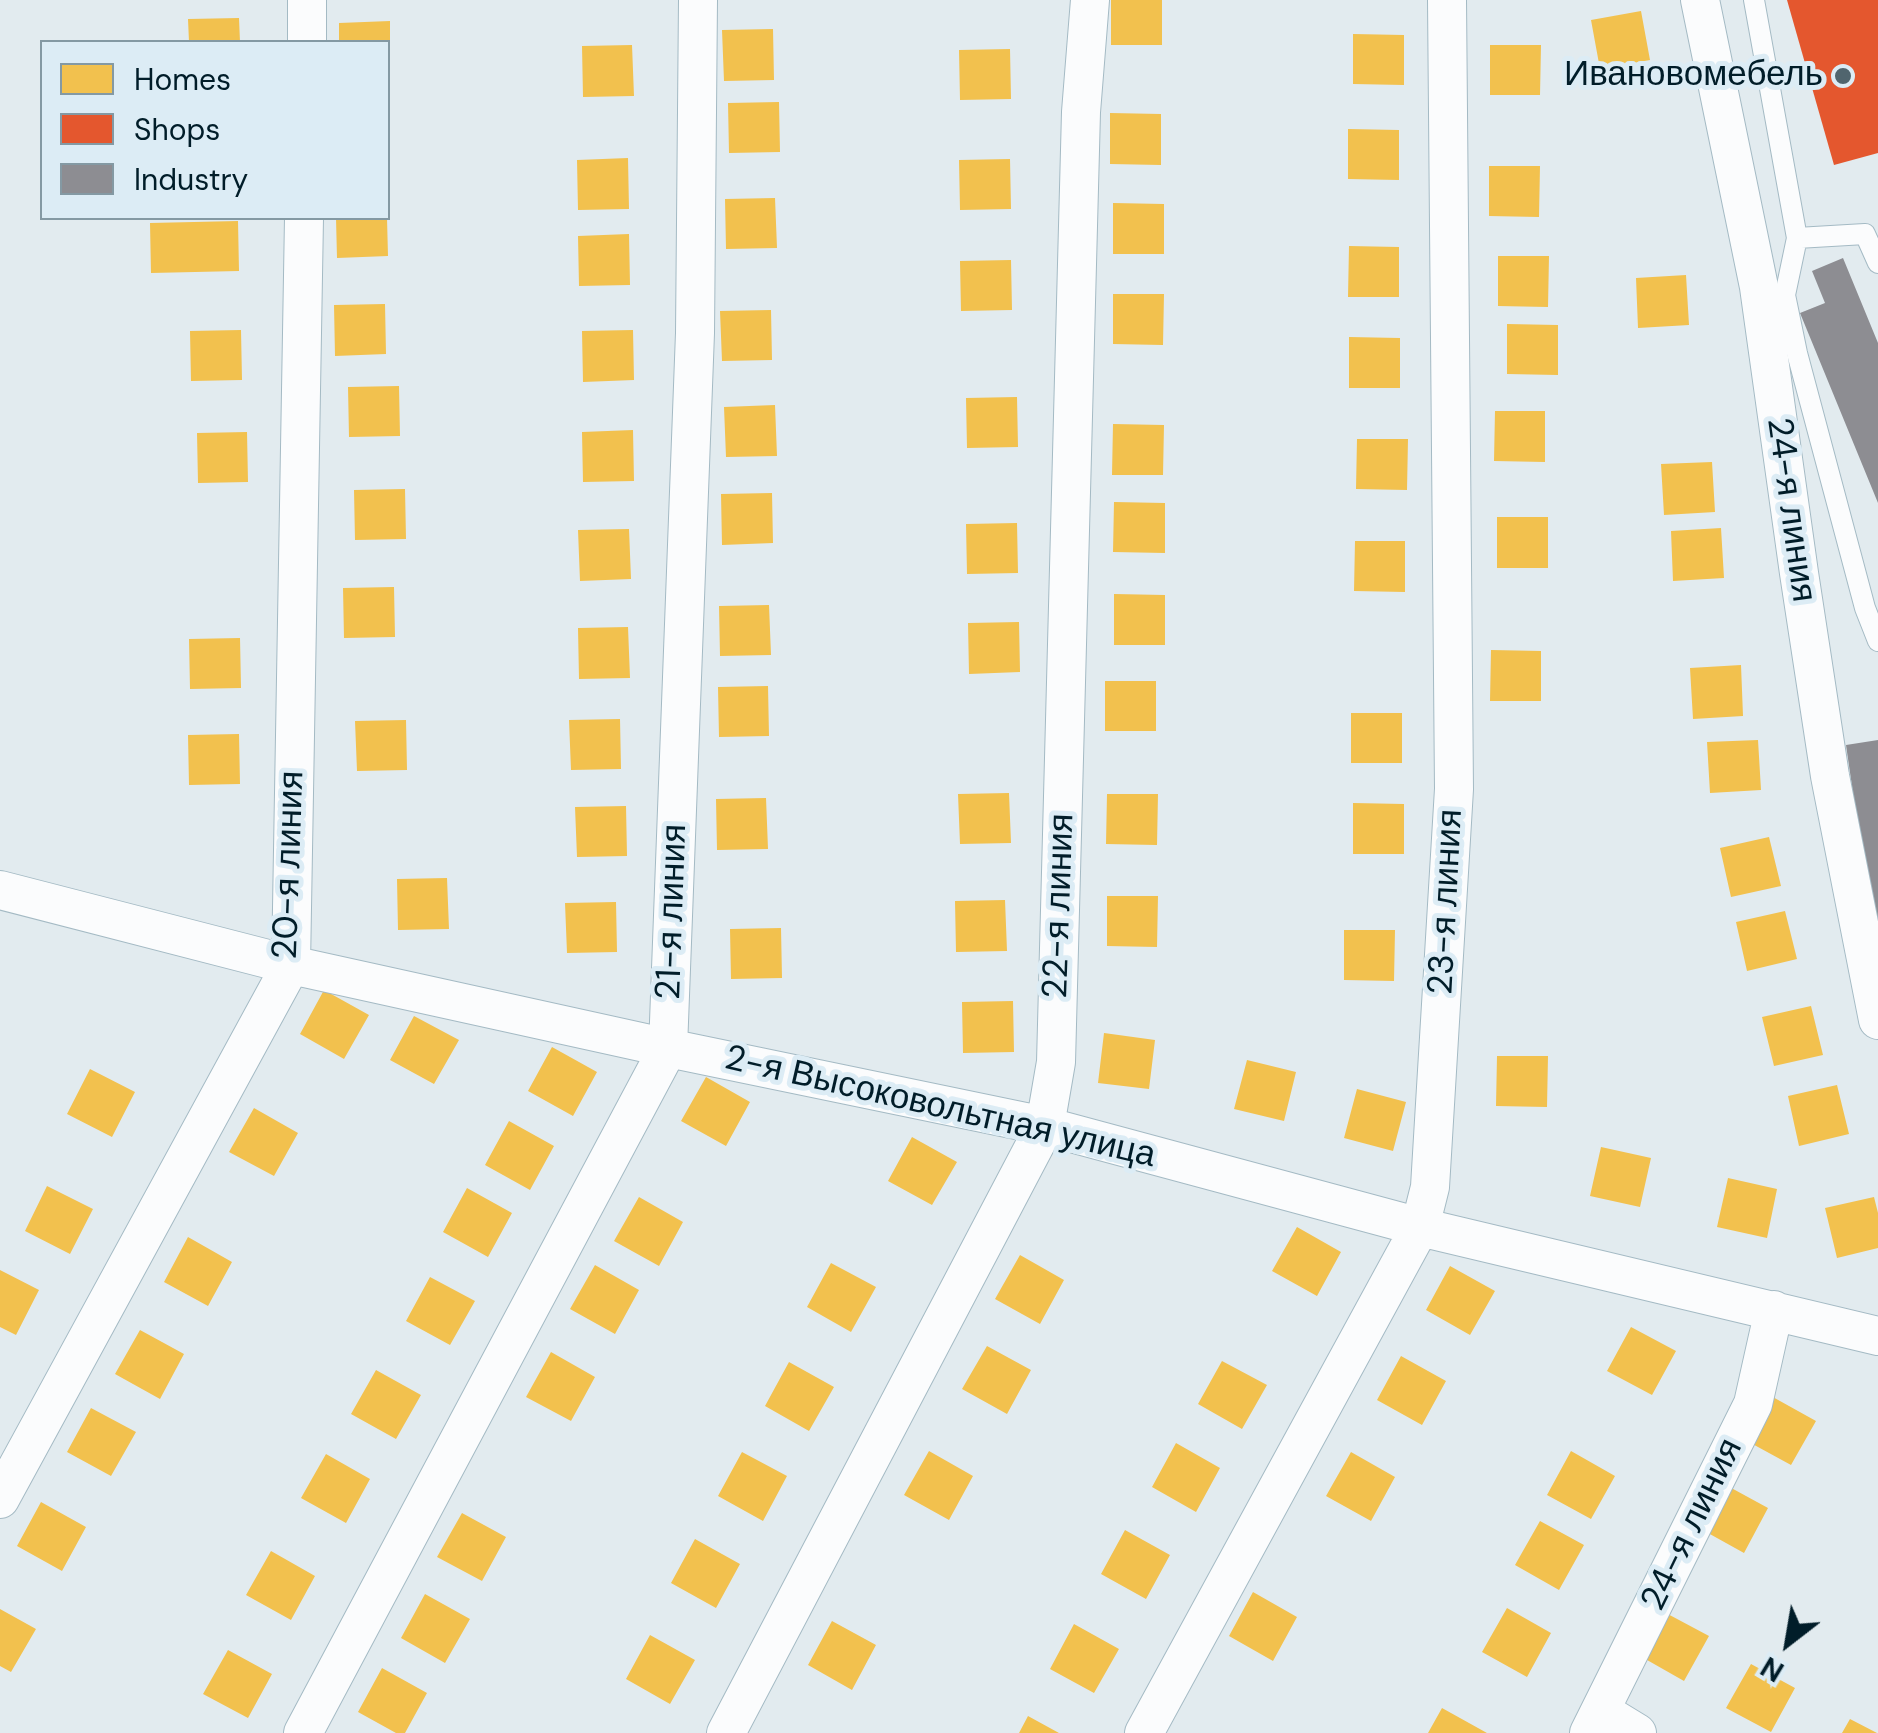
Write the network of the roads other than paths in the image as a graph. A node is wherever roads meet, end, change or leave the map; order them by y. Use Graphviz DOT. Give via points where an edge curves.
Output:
graph roads {
  1 [pos="308,0"];
  2 [pos="698,0"];
  3 [pos="1090,0"];
  4 [pos="1448,0"];
  5 [pos="1700,0"];
  6 [pos="1754,0"];
  7 [pos="307,40"];
  8 [pos="304,220"];
  9 [pos="1797,238"];
  10 [pos="1878,263"];
  11 [pos="1878,640"];
  12 [pos="0,890"];
  13 [pos="291,965"];
  14 [pos="1878,1020"];
  15 [pos="668,1048"];
  16 [pos="1045,1126"];
  17 [pos="1420,1227"];
  18 [pos="1774,1310"];
  19 [pos="1878,1336"];
  20 [pos="0,1499"];
  21 [pos="1595,1722"];
  22 [pos="302,1733"];
  23 [pos="726,1733"];
  24 [pos="1144,1733"];
  25 [pos="1637,1733"];
  1 -- 7 [label="street"];
  2 -- 15 [label="street, 21-я линия" via="695,332"];
  3 -- 16 [label="street, 22-я линия" via="1080,112 1056,1062"];
  4 -- 17 [label="street, 23-я линия" via="1454,789 1430,1187"];
  5 -- 14 [label="street, 24-я линия" via="1759,287 1830,776"];
  6 -- 9 [label="lane"];
  8 -- 13 [label="street, 20-я линия"];
  9 -- 10 [label="lane" via="1865,234"];
  9 -- 11 [label="lane" via="1784,295"];
  12 -- 13 [label="street, 2-я Высоковольтная улица"];
  13 -- 15 [label="street, 2-я Высоковольтная улица"];
  13 -- 20 [label="street, 20-я линия"];
  15 -- 16 [label="street, 2-я Высоковольтная улица"];
  15 -- 22 [label="street, 21-я линия"];
  16 -- 17 [label="street, 2-я Высоковольтная улица"];
  16 -- 23 [label="street, 22-я линия"];
  17 -- 18 [label="street, 2-я Высоковольтная улица"];
  17 -- 24 [label="street, 23-я линия"];
  18 -- 19 [label="street, 2-я Высоковольтная улица"];
  18 -- 21 [label="street, 24-я линия" via="1753,1404"];
  21 -- 25 [label="street"];
}
